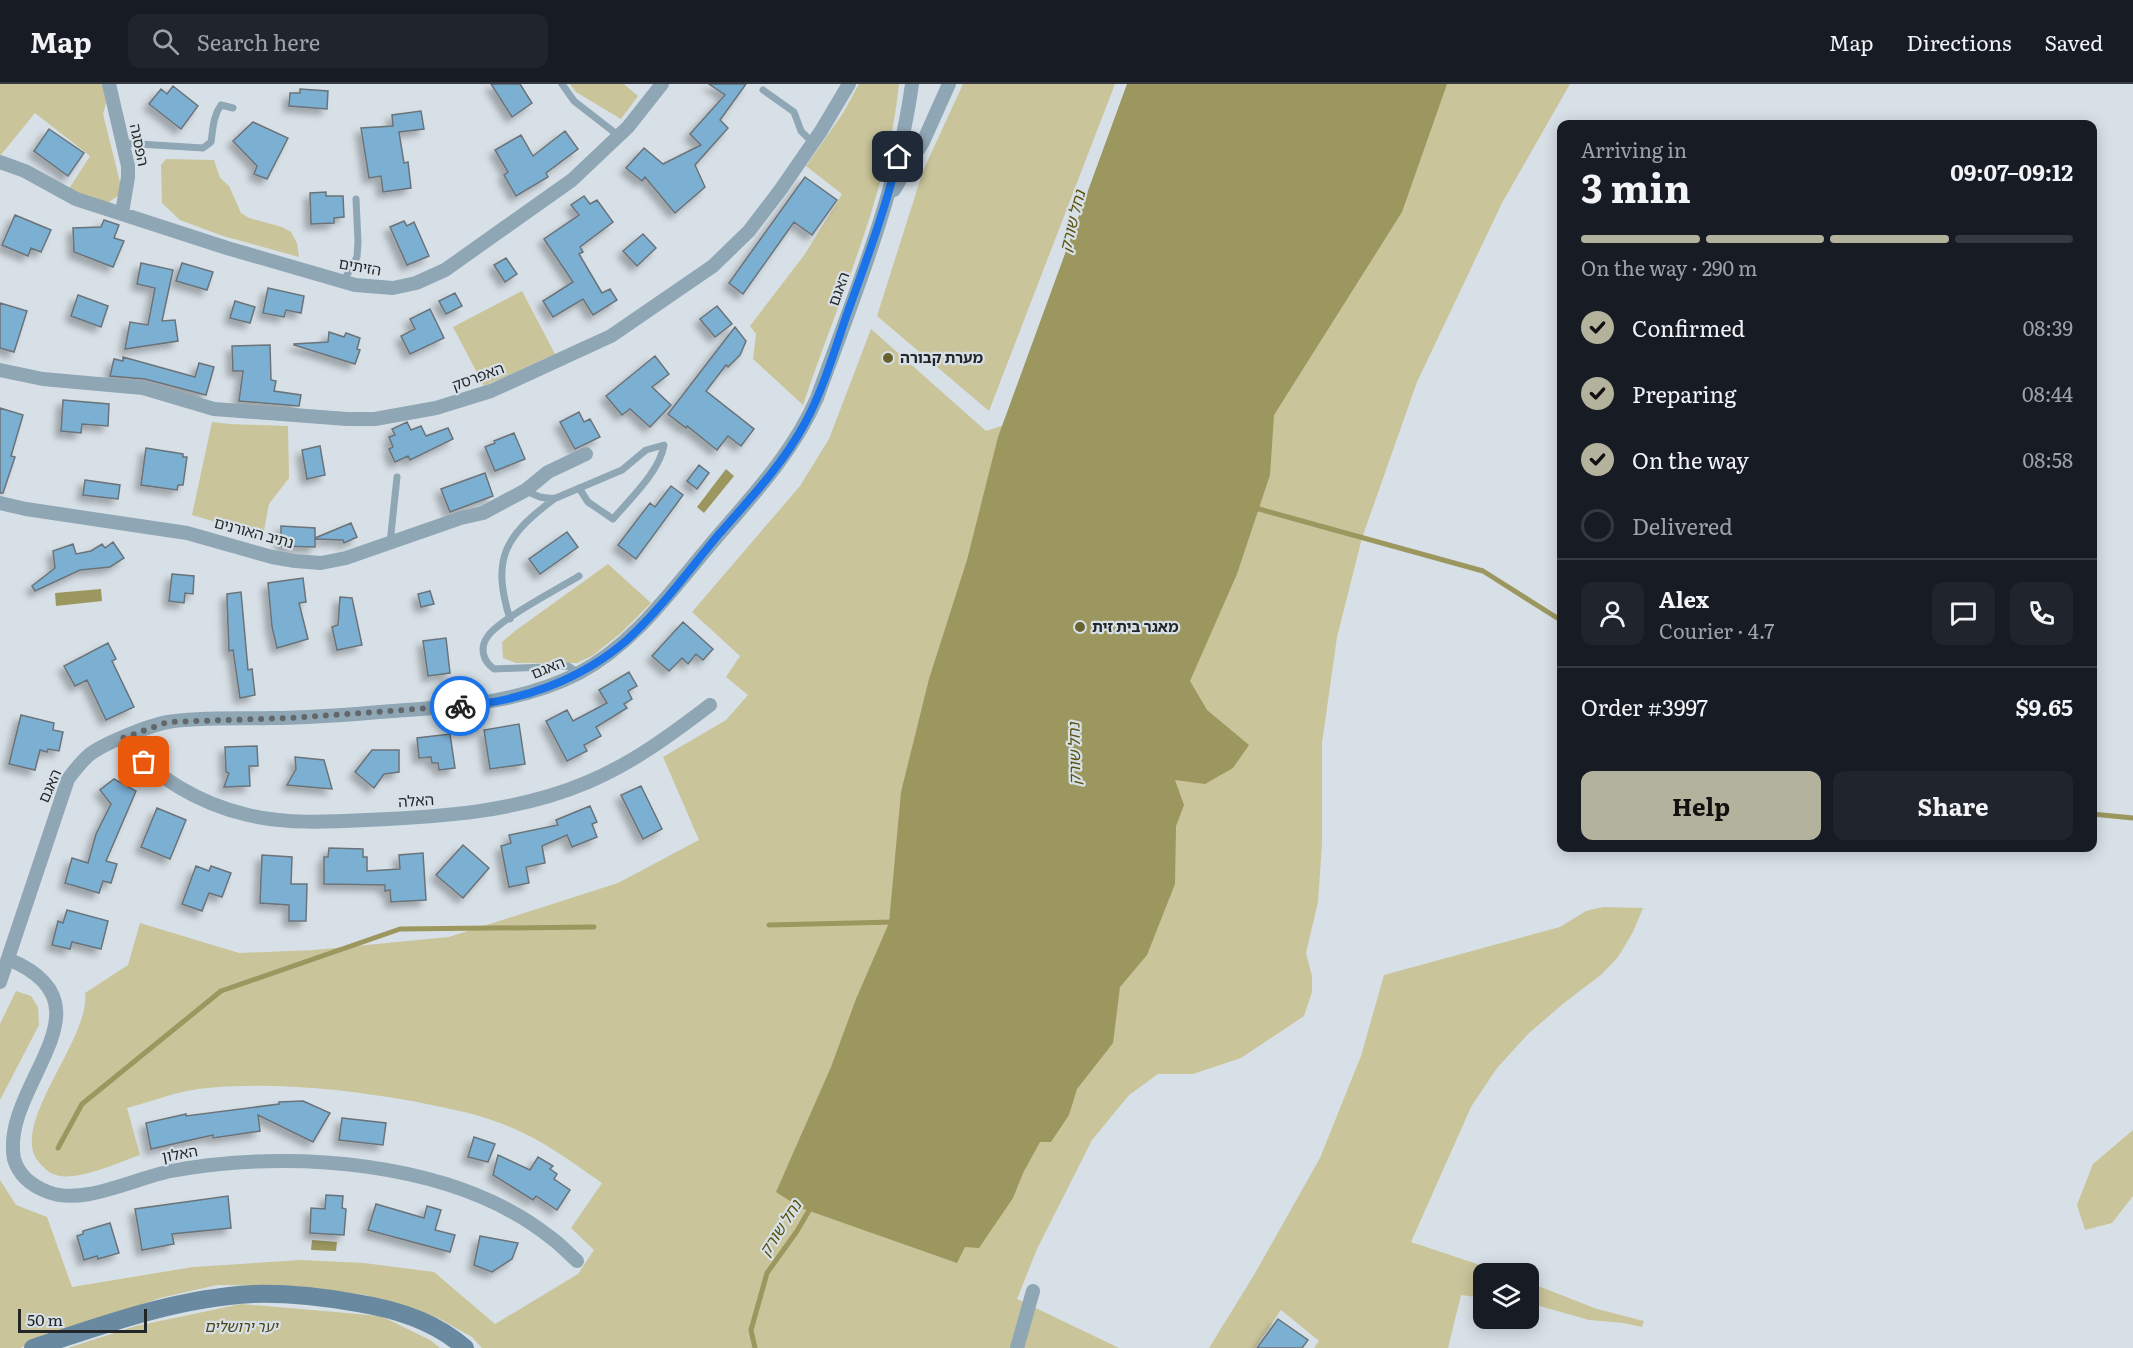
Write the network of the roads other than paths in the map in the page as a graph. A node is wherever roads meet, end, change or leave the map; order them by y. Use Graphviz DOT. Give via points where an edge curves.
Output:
graph roads {
  1 [pos="109,84"];
  2 [pos="562,84"];
  3 [pos="662,84"];
  4 [pos="849,84"];
  5 [pos="912,84"];
  6 [pos="949,84"];
  7 [pos="763,90"];
  8 [pos="233,108"];
  9 [pos="619,136"];
  10 [pos="122,143"];
  11 [pos="813,144"];
  12 [pos="0,162"];
  13 [pos="887,198"];
  14 [pos="356,199"];
  15 [pos="122,213"];
  16 [pos="344,282"];
  17 [pos="0,370"];
  18 [pos="586,454"];
  19 [pos="397,477"];
  20 [pos="579,488"];
  21 [pos="526,490"];
  22 [pos="556,498"];
  23 [pos="0,503"];
  24 [pos="390,543"];
  25 [pos="579,576"];
  26 [pos="510,619"];
  27 [pos="579,673"];
  28 [pos="711,705"];
  29 [pos="123,738"];
  30 [pos="8,959"];
  31 [pos="0,982"];
  32 [pos="577,1261"];
  33 [pos="1033,1291"];
  34 [pos="33,1348"];
  35 [pos="465,1348"];
  36 [pos="1017,1348"];
  1 -- 10 [label="street, הפסגה"];
  2 -- 9 [label="lane" via="574,101"];
  3 -- 9 [label="street, הזיתים"];
  4 -- 11 [label="street, האפרסק"];
  5 -- 13 [label="street, האגם"];
  6 -- 13 [label="street" via="923,142"];
  7 -- 11 [label="lane" via="795,112 801,131"];
  8 -- 10 [label="lane" via="221,105 211,142 203,148"];
  9 -- 16 [label="street, הזיתים" via="567,184 436,275 393,288 368,288"];
  10 -- 15 [label="street, הפסגה" via="128,177"];
  11 -- 17 [label="street, האפרסק" via="749,231 713,266 611,336 491,391 436,408 366,419 240,412 214,409 143,388 43,379"];
  12 -- 15 [label="street, הזיתים" via="76,199"];
  13 -- 27 [label="street, האגם" via="817,398 794,442 639,628"];
  14 -- 16 [label="lane" via="357,257"];
  15 -- 16 [label="street, הזיתים" via="227,249"];
  18 -- 21 [label="street, נתיב האורנים" via="548,472"];
  19 -- 24 [label="lane"];
  20 -- 20 [label="lane" via="588,502 613,519 656,466 664,445 646,450 622,470"];
  20 -- 22 [label="lane"];
  21 -- 22 [label="lane" via="547,499"];
  21 -- 24 [label="street, נתיב האורנים" via="483,513"];
  22 -- 26 [label="lane" via="531,517 510,542 501,565"];
  23 -- 24 [label="street, נתיב האורנים" via="187,533 295,561 321,563"];
  25 -- 26 [label="lane"];
  26 -- 27 [label="lane" via="488,636 483,653 486,663 494,669 568,666"];
  27 -- 29 [label="street, האגם" via="530,693 470,705 168,722"];
  28 -- 29 [label="street, האלה" via="633,759 560,792 497,808 390,819 287,821 229,810 174,784 144,762"];
  29 -- 30 [label="street, האגם" via="90,754 68,779"];
  30 -- 31 [label="street, האגם"];
  30 -- 32 [label="street, האלון" via="37,975 49,991 55,1010 52,1032 19,1100 10,1134 16,1165 36,1188 69,1196 224,1163 333,1162 433,1180 466,1192 516,1214 550,1236"];
  33 -- 36 [label="street"];
  34 -- 35 [label="main road" via="175,1305 282,1294 365,1304 408,1315"];
}
